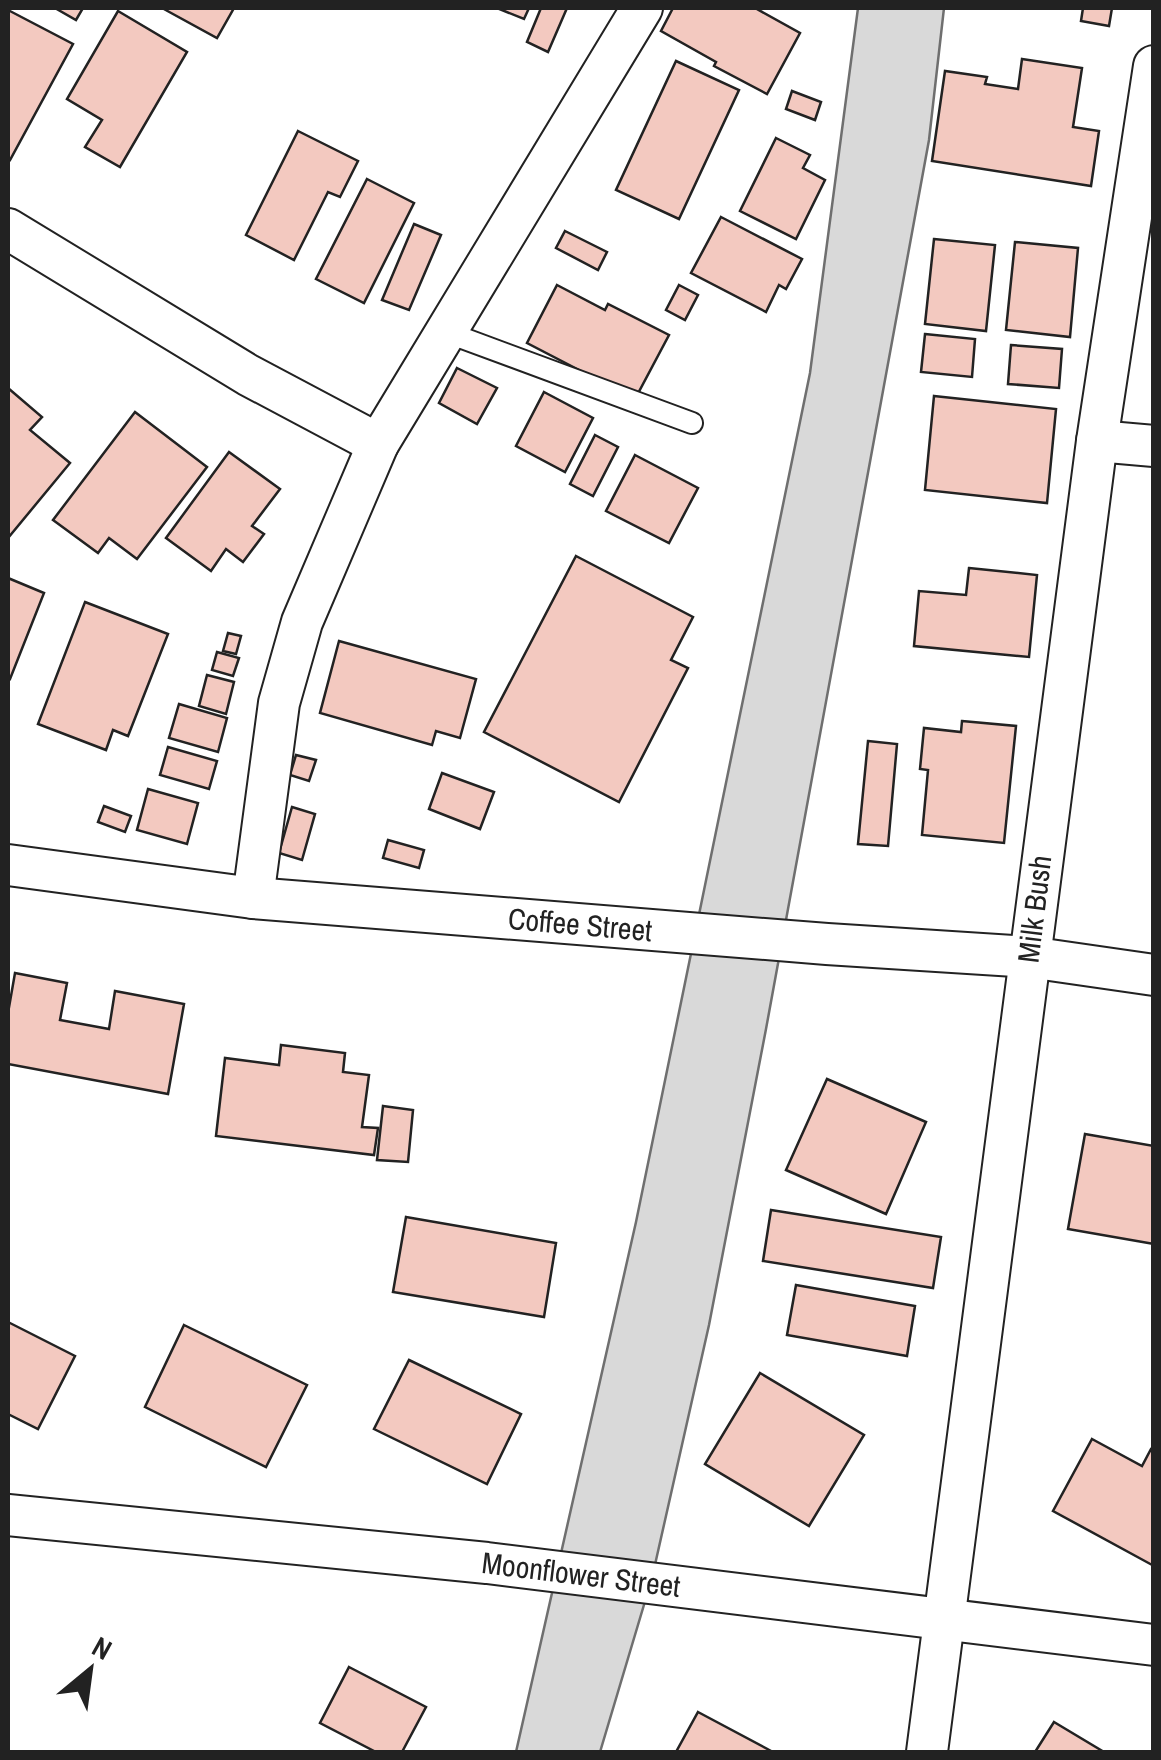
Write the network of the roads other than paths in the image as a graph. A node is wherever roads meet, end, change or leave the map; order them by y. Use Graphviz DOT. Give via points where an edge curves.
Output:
graph roads {
  1 [pos="642,8"];
  2 [pos="1154,66"];
  3 [pos="8,229"];
  4 [pos="446,332"];
  5 [pos="692,423"];
  6 [pos="1097,441"];
  7 [pos="378,444"];
  8 [pos="1154,446"];
  9 [pos="8,865"];
  10 [pos="253,898"];
  11 [pos="1029,957"];
  12 [pos="1154,974"];
  13 [pos="8,1515"];
  14 [pos="945,1618"];
  15 [pos="1154,1645"];
  16 [pos="927,1752"];
  1 -- 4 [label="street"];
  2 -- 6 [label="street, Milk Bush"];
  3 -- 7 [label="street" via="248,375"];
  4 -- 5 [label="lane"];
  4 -- 7 [label="street"];
  6 -- 8 [label="street"];
  6 -- 11 [label="street, Milk Bush"];
  7 -- 10 [label="street" via="302,622 279,703"];
  9 -- 10 [label="street, Coffee Street"];
  10 -- 11 [label="street, Coffee Street"];
  11 -- 12 [label="street, Coffee Street"];
  11 -- 14 [label="street, Milk Bush"];
  13 -- 14 [label="street, Moonflower Street"];
  14 -- 15 [label="street, Moonflower Street"];
  14 -- 16 [label="street, Milk Bush"];
}
